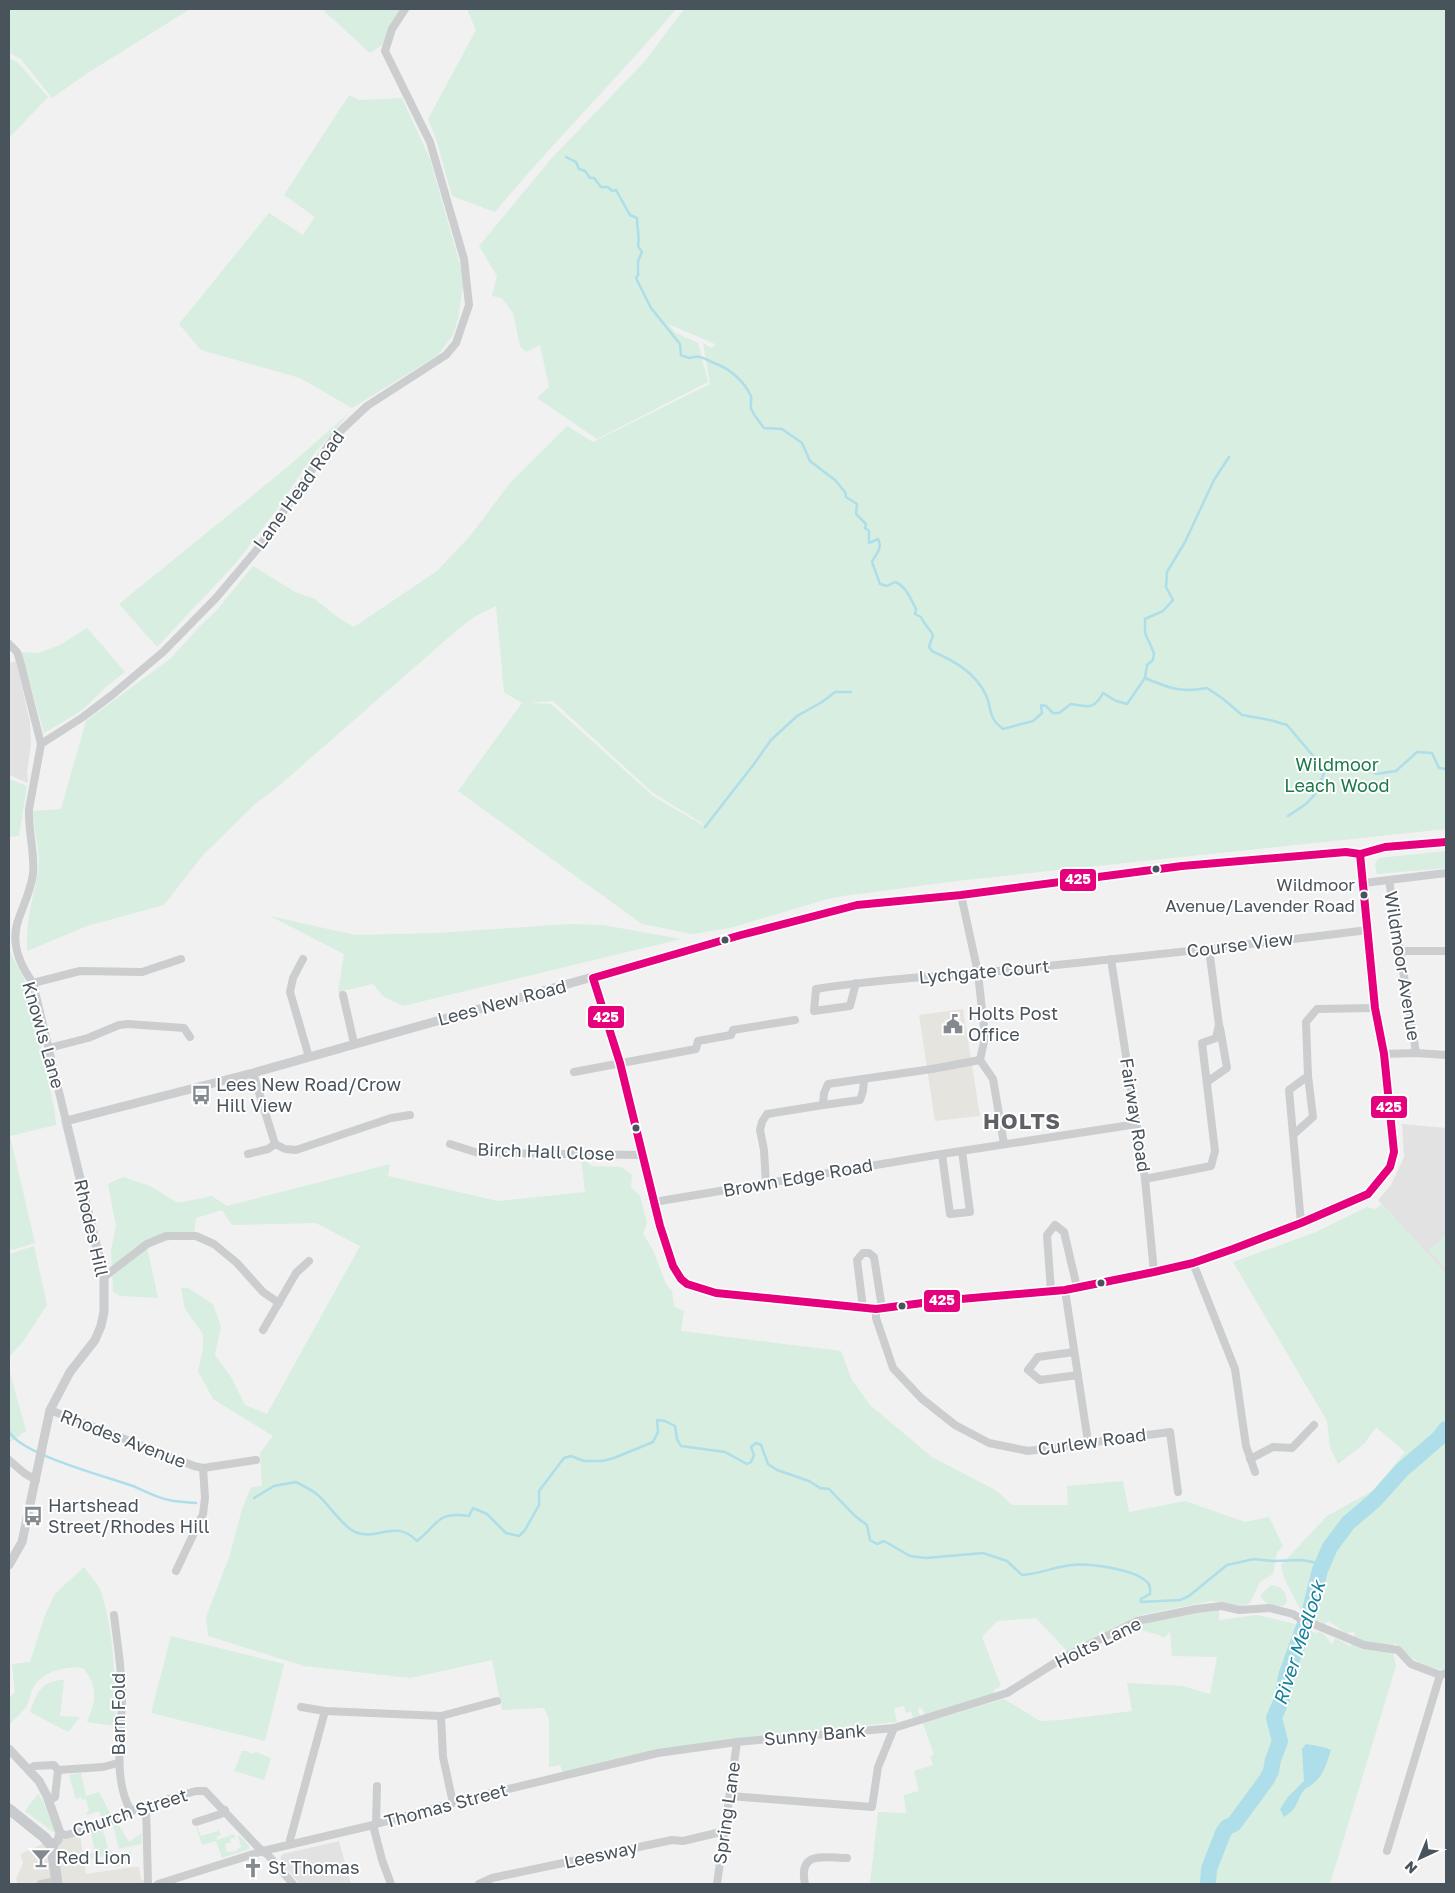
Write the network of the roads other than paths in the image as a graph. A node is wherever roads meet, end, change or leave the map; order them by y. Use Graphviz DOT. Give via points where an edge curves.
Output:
graph roads {
  1 [pos="405,9"];
  2 [pos="9,644"];
  3 [pos="42,744"];
  4 [pos="1446,842"];
  5 [pos="1360,854"];
  6 [pos="1446,873"];
  7 [pos="1389,880"];
  8 [pos="1364,883"];
  9 [pos="961,895"];
  10 [pos="1368,930"];
  11 [pos="1209,949"];
  12 [pos="1399,951"];
  13 [pos="1446,951"];
  14 [pos="180,959"];
  15 [pos="1111,959"];
  16 [pos="302,960"];
  17 [pos="978,973"];
  18 [pos="593,978"];
  19 [pos="33,983"];
  20 [pos="856,983"];
  21 [pos="343,996"];
  22 [pos="1376,1008"];
  23 [pos="795,1020"];
  24 [pos="1219,1025"];
  25 [pos="190,1037"];
  26 [pos="354,1043"];
  27 [pos="49,1048"];
  28 [pos="1416,1053"];
  29 [pos="1384,1054"];
  30 [pos="1446,1055"];
  31 [pos="309,1057"];
  32 [pos="980,1060"];
  33 [pos="620,1063"];
  34 [pos="574,1072"];
  35 [pos="253,1073"];
  36 [pos="1308,1076"];
  37 [pos="864,1080"];
  38 [pos="1207,1082"];
  39 [pos="823,1105"];
  40 [pos="410,1115"];
  41 [pos="66,1121"];
  42 [pos="1137,1124"];
  43 [pos="1294,1134"];
  44 [pos="275,1144"];
  45 [pos="450,1144"];
  46 [pos="1004,1144"];
  47 [pos="962,1151"];
  48 [pos="248,1154"];
  49 [pos="942,1154"];
  50 [pos="642,1155"];
  51 [pos="1145,1179"];
  52 [pos="766,1184"];
  53 [pos="654,1202"];
  54 [pos="1301,1223"];
  55 [pos="309,1261"];
  56 [pos="1193,1263"];
  57 [pos="1154,1272"];
  58 [pos="104,1277"];
  59 [pos="1077,1287"];
  60 [pos="1065,1290"];
  61 [pos="1051,1291"];
  62 [pos="279,1303"];
  63 [pos="863,1308"];
  64 [pos="879,1309"];
  65 [pos="263,1330"];
  66 [pos="1074,1352"];
  67 [pos="1078,1375"];
  68 [pos="50,1410"];
  69 [pos="1314,1425"];
  70 [pos="1088,1442"];
  71 [pos="1250,1459"];
  72 [pos="9,1460"];
  73 [pos="256,1460"];
  74 [pos="203,1468"];
  75 [pos="1255,1472"];
  76 [pos="36,1480"];
  77 [pos="1178,1492"];
  78 [pos="9,1565"];
  79 [pos="176,1570"];
  80 [pos="114,1615"];
  81 [pos="1443,1674"];
  82 [pos="498,1701"];
  83 [pos="301,1707"];
  84 [pos="325,1711"];
  85 [pos="440,1716"];
  86 [pos="894,1728"];
  87 [pos="737,1742"];
  88 [pos="9,1749"];
  89 [pos="118,1763"];
  90 [pos="29,1770"];
  91 [pos="58,1770"];
  92 [pos="377,1786"];
  93 [pos="730,1796"];
  94 [pos="50,1800"];
  95 [pos="453,1803"];
  96 [pos="146,1805"];
  97 [pos="9,1810"];
  98 [pos="225,1810"];
  99 [pos="131,1811"];
  100 [pos="196,1822"];
  101 [pos="374,1824"];
  102 [pos="725,1831"];
  103 [pos="60,1833"];
  104 [pos="290,1844"];
  105 [pos="52,1846"];
  106 [pos="263,1851"];
  107 [pos="1388,1852"];
  108 [pos="847,1858"];
  109 [pos="57,1883"];
  110 [pos="41,1884"];
  111 [pos="148,1884"];
  112 [pos="158,1884"];
  113 [pos="293,1884"];
  114 [pos="390,1884"];
  115 [pos="478,1884"];
  116 [pos="717,1884"];
  117 [pos="806,1884"];
  1 -- 3 [label="street, Lane Head Road" via="392,29 385,51 430,142 464,258 469,305 456,343 446,355 367,406 335,436 259,547 216,598 162,652 105,701"];
  2 -- 3 [label="street" via="20,661"];
  3 -- 19 [label="street, Knowls Lane" via="28,820 33,874 15,940 25,972"];
  4 -- 5 [label="street, Lees New Road" via="1385,847"];
  5 -- 8 [label="street, Wildmoor Avenue"];
  5 -- 9 [label="street, Lees New Road" via="1346,852 1182,866"];
  6 -- 7 [label="street"];
  7 -- 8 [label="street"];
  7 -- 12 [label="street, Wildmoor Avenue"];
  8 -- 10 [label="street, Wildmoor Avenue"];
  9 -- 17 [label="street"];
  9 -- 18 [label="street, Lees New Road" via="857,905"];
  10 -- 11 [label="street, Course View"];
  10 -- 22 [label="street, Wildmoor Avenue"];
  11 -- 15 [label="street, Course View"];
  11 -- 24 [label="street"];
  12 -- 13 [label="street"];
  12 -- 28 [label="street, Wildmoor Avenue"];
  14 -- 19 [label="street" via="142,972 80,971"];
  15 -- 17 [label="street, Lychgate Court"];
  15 -- 42 [label="street, Fairway Road"];
  16 -- 31 [label="street" via="290,992"];
  17 -- 20 [label="street, Lychgate Court"];
  17 -- 32 [label="street" via="985,1037"];
  18 -- 26 [label="street, Lees New Road"];
  18 -- 33 [label="street, Wildmoor Avenue"];
  19 -- 27 [label="street, Knowls Lane"];
  20 -- 20 [label="street, Lychgate Court" via="850,1006 814,1011 816,989"];
  21 -- 26 [label="street"];
  22 -- 29 [label="street, Wildmoor Avenue"];
  22 -- 36 [label="street" via="1317,1009 1306,1022"];
  23 -- 33 [label="street" via="733,1030 731,1035 698,1041 696,1049"];
  24 -- 38 [label="street" via="1216,1038 1202,1043"];
  24 -- 38 [label="street" via="1227,1068"];
  25 -- 27 [label="street" via="184,1028 118,1024 88,1038"];
  26 -- 31 [label="street, Lees New Road"];
  27 -- 41 [label="street, Knowls Lane"];
  28 -- 29 [label="street"];
  28 -- 30 [label="street"];
  29 -- 54 [label="street, Wildmoor Avenue" via="1394,1152 1390,1167 1368,1194"];
  31 -- 35 [label="street, Lees New Road"];
  32 -- 37 [label="street"];
  32 -- 46 [label="street" via="993,1080"];
  33 -- 34 [label="street"];
  33 -- 50 [label="street, Wildmoor Avenue"];
  35 -- 41 [label="street, Lees New Road"];
  35 -- 44 [label="street"];
  36 -- 43 [label="street" via="1313,1117"];
  36 -- 43 [label="street" via="1289,1090"];
  37 -- 39 [label="street" via="860,1100"];
  37 -- 39 [label="street" via="828,1084"];
  38 -- 51 [label="street" via="1215,1151 1211,1166"];
  39 -- 52 [label="street" via="767,1114 760,1130"];
  40 -- 44 [label="street" via="391,1118 296,1150"];
  41 -- 58 [label="street, Rhodes Hill"];
  42 -- 46 [label="street, Brown Edge Road"];
  42 -- 51 [label="street, Fairway Road"];
  43 -- 54 [label="street"];
  44 -- 48 [label="street"];
  45 -- 50 [label="street, Birch Hall Close" via="478,1153"];
  46 -- 47 [label="street, Brown Edge Road"];
  47 -- 49 [label="street, Brown Edge Road"];
  47 -- 49 [label="street" via="970,1212 950,1214"];
  49 -- 52 [label="street, Brown Edge Road"];
  50 -- 53 [label="street, Wildmoor Avenue"];
  51 -- 57 [label="street, Fairway Road"];
  52 -- 53 [label="street, Brown Edge Road"];
  53 -- 63 [label="street, Wildmoor Avenue" via="673,1266 687,1284 716,1293"];
  54 -- 56 [label="street, Wildmoor Avenue"];
  55 -- 62 [label="street" via="296,1273"];
  56 -- 57 [label="street, Wildmoor Avenue"];
  56 -- 71 [label="street" via="1235,1369"];
  57 -- 59 [label="street, Wildmoor Avenue"];
  58 -- 62 [label="street" via="147,1244 166,1236 196,1236 214,1244 237,1263 263,1292"];
  58 -- 68 [label="street, Rhodes Hill" via="101,1326 85,1355 62,1384"];
  59 -- 60 [label="street, Wildmoor Avenue"];
  59 -- 61 [label="street" via="1064,1232 1055,1225 1047,1235"];
  60 -- 61 [label="street, Wildmoor Avenue"];
  60 -- 66 [label="street"];
  61 -- 64 [label="street, Wildmoor Avenue"];
  62 -- 65 [label="street"];
  63 -- 64 [label="street, Wildmoor Avenue"];
  63 -- 64 [label="street" via="857,1260 863,1253 869,1253 874,1257"];
  64 -- 70 [label="street, Curlew Road" via="876,1318 893,1368 921,1398 955,1424 989,1443 1028,1451"];
  66 -- 67 [label="street"];
  66 -- 67 [label="street" via="1038,1358 1028,1370 1040,1380"];
  67 -- 70 [label="street"];
  68 -- 74 [label="street, Rhodes Avenue"];
  68 -- 76 [label="street, Rhodes Hill"];
  69 -- 71 [label="street" via="1292,1448 1273,1446"];
  70 -- 77 [label="street, Curlew Road" via="1170,1432"];
  71 -- 75 [label="street"];
  72 -- 76 [label="street"];
  73 -- 74 [label="street, Rhodes Avenue"];
  74 -- 79 [label="street" via="203,1514"];
  76 -- 78 [label="street, Rhodes Hill" via="22,1542"];
  80 -- 89 [label="street, Barn Fold" via="122,1694"];
  81 -- 86 [label="street, Holts Lane" via="1411,1664 1398,1650 1364,1645 1293,1614 1270,1608 1238,1610 1222,1606 1137,1621 1066,1656 1007,1693"];
  81 -- 107 [label="street"];
  82 -- 85 [label="street"];
  83 -- 84 [label="street"];
  84 -- 85 [label="street"];
  84 -- 104 [label="street"];
  85 -- 95 [label="street" via="443,1757"];
  86 -- 87 [label="street, Sunny Bank"];
  86 -- 93 [label="street" via="878,1767 872,1807"];
  87 -- 93 [label="street, Spring Lane"];
  87 -- 95 [label="street, Thomas Street" via="658,1753"];
  88 -- 90 [label="street"];
  89 -- 91 [label="street"];
  89 -- 99 [label="street, Barn Fold"];
  90 -- 91 [label="street" via="34,1766 54,1765"];
  90 -- 94 [label="street"];
  91 -- 94 [label="street" via="55,1797"];
  92 -- 101 [label="street"];
  93 -- 102 [label="street, Spring Lane"];
  94 -- 103 [label="street"];
  95 -- 101 [label="street, Thomas Street"];
  96 -- 98 [label="street, Church Street" via="201,1790 210,1794"];
  96 -- 99 [label="street, Church Street"];
  96 -- 111 [label="street"];
  97 -- 105 [label="main road"];
  98 -- 100 [label="street"];
  98 -- 106 [label="street, Church Street"];
  99 -- 103 [label="street, Church Street" via="108,1823 66,1835"];
  101 -- 104 [label="street, Thomas Street"];
  101 -- 114 [label="street"];
  102 -- 115 [label="street, Leesway" via="492,1878"];
  102 -- 116 [label="street, Spring Lane"];
  103 -- 105 [label="street"];
  104 -- 106 [label="street, Thomas Street"];
  105 -- 109 [label="main road"];
  106 -- 112 [label="street, Thomas Street"];
  106 -- 113 [label="street, Church Street"];
  108 -- 117 [label="street" via="813,1857 808,1860"];
  109 -- 110 [label="street"];
}
